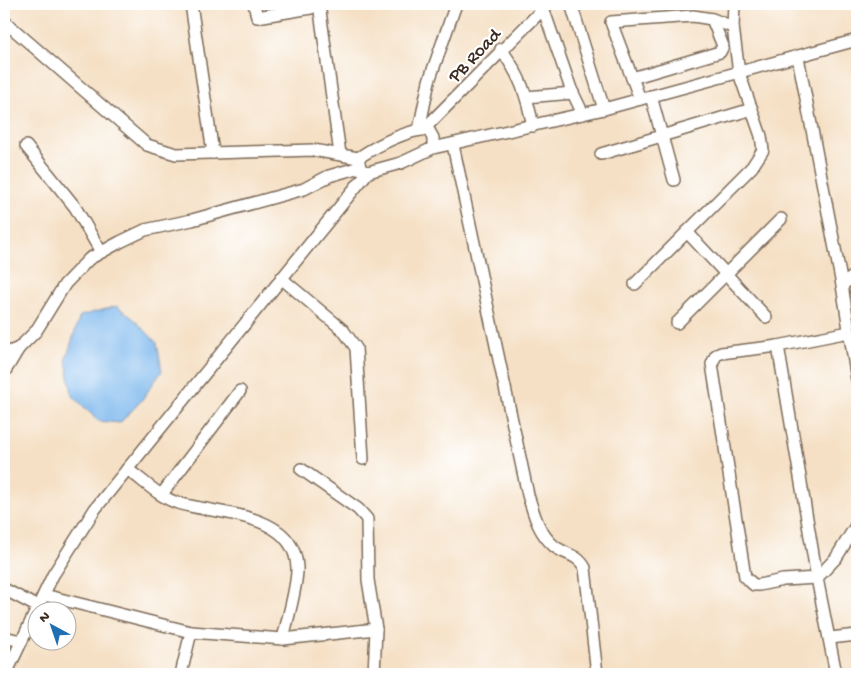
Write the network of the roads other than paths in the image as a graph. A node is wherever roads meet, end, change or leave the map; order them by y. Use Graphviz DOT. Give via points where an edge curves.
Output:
graph roads {
  1 [pos="191,4"];
  2 [pos="254,4"];
  3 [pos="310,4"];
  4 [pos="319,4"];
  5 [pos="456,4"];
  6 [pos="572,4"];
  7 [pos="734,4"];
  8 [pos="545,6"];
  9 [pos="712,19"];
  10 [pos="4,21"];
  11 [pos="733,27"];
  12 [pos="857,40"];
  13 [pos="501,49"];
  14 [pos="798,57"];
  15 [pos="739,72"];
  16 [pos="632,78"];
  17 [pos="573,93"];
  18 [pos="526,97"];
  19 [pos="645,98"];
  20 [pos="604,109"];
  21 [pos="752,110"];
  22 [pos="583,114"];
  23 [pos="532,126"];
  24 [pos="421,130"];
  25 [pos="662,136"];
  26 [pos="453,145"];
  27 [pos="26,146"];
  28 [pos="433,148"];
  29 [pos="213,153"];
  30 [pos="340,154"];
  31 [pos="601,154"];
  32 [pos="362,166"];
  33 [pos="674,180"];
  34 [pos="781,219"];
  35 [pos="687,232"];
  36 [pos="101,252"];
  37 [pos="726,274"];
  38 [pos="857,274"];
  39 [pos="281,278"];
  40 [pos="635,284"];
  41 [pos="842,284"];
  42 [pos="766,317"];
  43 [pos="677,323"];
  44 [pos="849,332"];
  45 [pos="778,346"];
  46 [pos="19,348"];
  47 [pos="4,354"];
  48 [pos="4,373"];
  49 [pos="857,380"];
  50 [pos="240,390"];
  51 [pos="363,459"];
  52 [pos="127,469"];
  53 [pos="301,469"];
  54 [pos="162,494"];
  55 [pos="857,524"];
  56 [pos="817,578"];
  57 [pos="4,589"];
  58 [pos="44,595"];
  59 [pos="42,600"];
  60 [pos="28,602"];
  61 [pos="28,627"];
  62 [pos="376,630"];
  63 [pos="191,632"];
  64 [pos="857,635"];
  65 [pos="4,638"];
  66 [pos="830,638"];
  67 [pos="283,639"];
  68 [pos="21,641"];
  69 [pos="6,674"];
  70 [pos="181,674"];
  71 [pos="374,674"];
  72 [pos="597,674"];
  73 [pos="836,674"];
  1 -- 29 [label="street"];
  2 -- 3 [label="street" via="257,17 311,8"];
  4 -- 30 [label="street"];
  5 -- 24 [label="street" via="429,81"];
  6 -- 20 [label="street"];
  7 -- 11 [label="street"];
  8 -- 13 [label="street, PB Road"];
  8 -- 17 [label="street"];
  9 -- 11 [label="street"];
  9 -- 16 [label="street" via="723,46 720,52"];
  9 -- 16 [label="street" via="693,16 611,22"];
  10 -- 29 [label="street" via="147,145 176,154"];
  11 -- 15 [label="street"];
  12 -- 14 [label="street"];
  13 -- 18 [label="street" via="514,68"];
  13 -- 24 [label="street, PB Road"];
  14 -- 15 [label="street"];
  14 -- 41 [label="street"];
  15 -- 19 [label="street"];
  15 -- 21 [label="street"];
  16 -- 19 [label="street"];
  17 -- 18 [label="street"];
  17 -- 22 [label="street"];
  18 -- 23 [label="street"];
  19 -- 20 [label="street"];
  19 -- 25 [label="street"];
  20 -- 22 [label="street"];
  21 -- 25 [label="street"];
  21 -- 35 [label="street" via="761,136 762,155"];
  22 -- 23 [label="street"];
  23 -- 26 [label="street"];
  24 -- 28 [label="street" via="428,129 431,133"];
  24 -- 32 [label="street" via="384,144"];
  25 -- 31 [label="street"];
  25 -- 33 [label="street"];
  26 -- 28 [label="street"];
  26 -- 72 [label="street" via="528,495 537,524 544,534 555,547 580,559 585,568"];
  27 -- 36 [label="street" via="76,207"];
  28 -- 32 [label="street" via="401,163"];
  29 -- 30 [label="street" via="313,150"];
  30 -- 32 [label="street"];
  32 -- 36 [label="street" via="329,176 304,189 145,230"];
  32 -- 39 [label="street"];
  34 -- 37 [label="street"];
  35 -- 37 [label="street"];
  35 -- 40 [label="street"];
  36 -- 46 [label="street" via="65,284 36,332"];
  37 -- 42 [label="street"];
  37 -- 43 [label="street"];
  38 -- 41 [label="street"];
  39 -- 51 [label="street" via="343,330 356,348"];
  39 -- 52 [label="street"];
  41 -- 44 [label="street"];
  44 -- 45 [label="street"];
  44 -- 49 [label="street"];
  45 -- 56 [label="street"];
  45 -- 56 [label="street" via="721,353 716,355 712,364 745,577 754,585"];
  46 -- 47 [label="street"];
  46 -- 48 [label="street"];
  50 -- 54 [label="street"];
  52 -- 54 [label="street"];
  52 -- 58 [label="street" via="94,509 52,575"];
  53 -- 62 [label="street" via="358,509 367,519 368,580"];
  54 -- 67 [label="street" via="177,503 246,516 282,536 294,553 297,569"];
  55 -- 56 [label="street" via="836,558"];
  56 -- 66 [label="street"];
  57 -- 60 [label="street"];
  58 -- 59 [label="street"];
  58 -- 63 [label="street"];
  61 -- 68 [label="street"];
  62 -- 67 [label="street"];
  62 -- 71 [label="street"];
  63 -- 67 [label="street"];
  63 -- 70 [label="street"];
  64 -- 66 [label="street"];
  65 -- 68 [label="street"];
  66 -- 73 [label="street"];
  68 -- 69 [label="street"];
}
